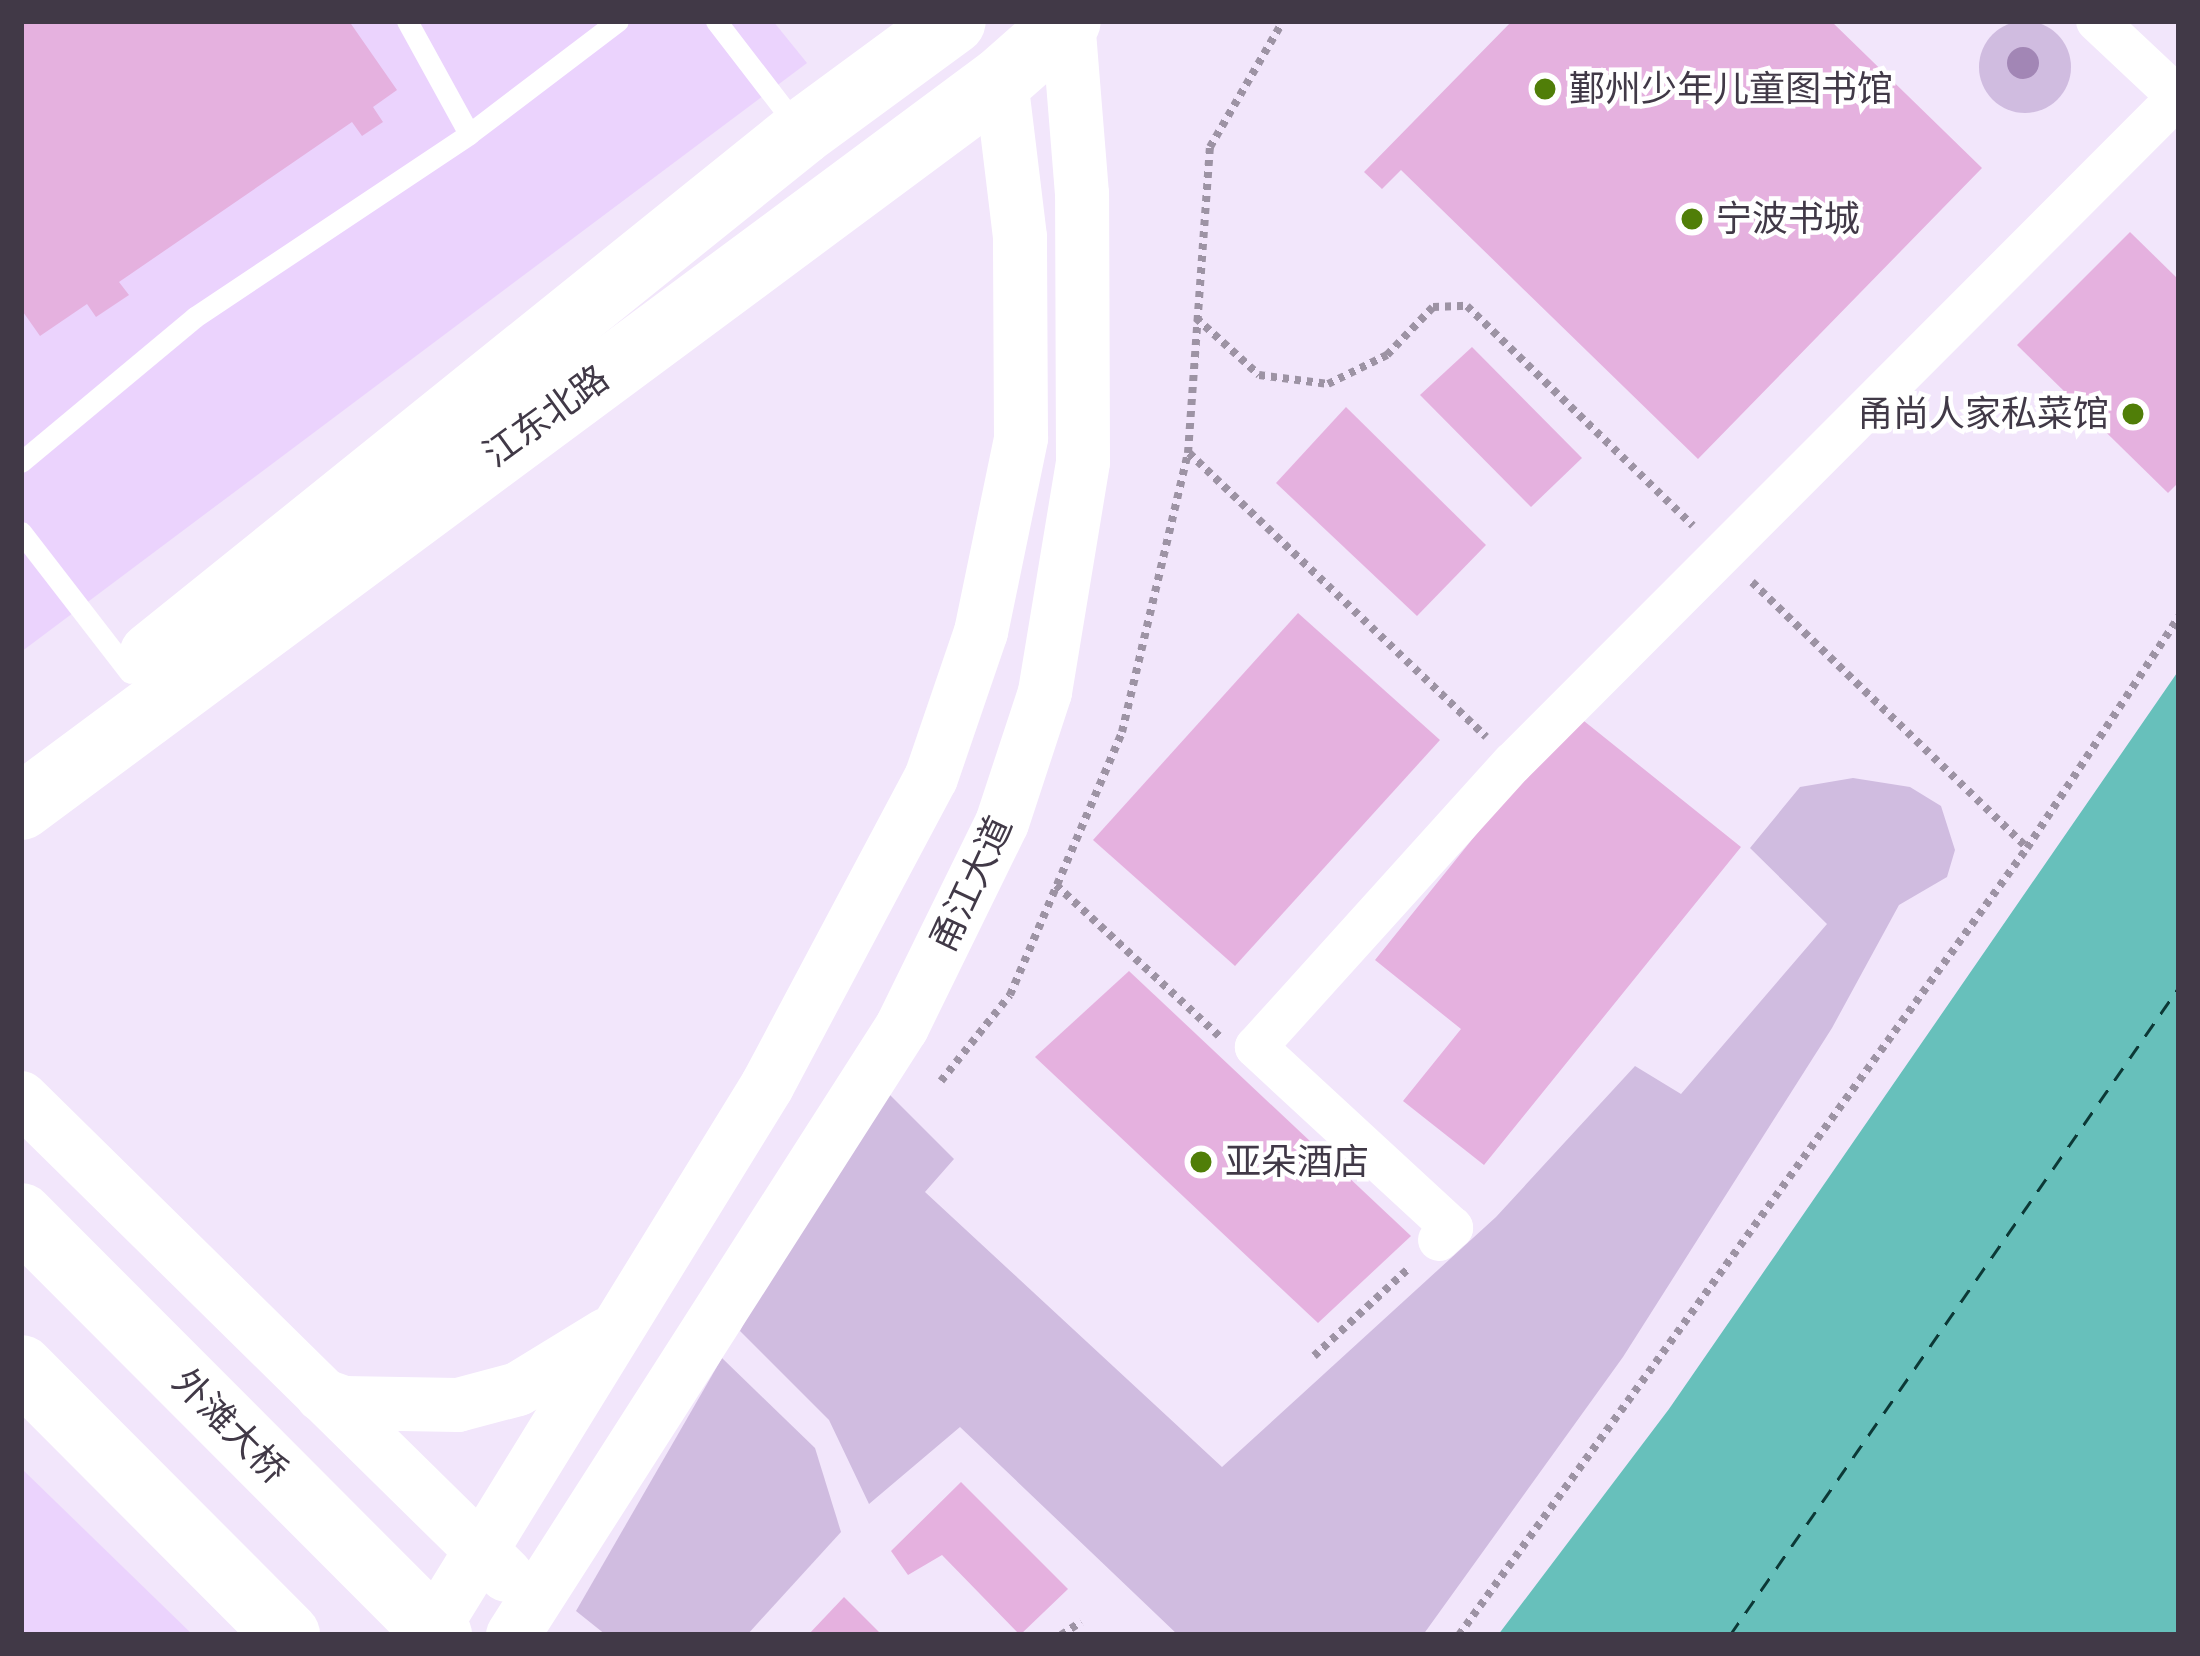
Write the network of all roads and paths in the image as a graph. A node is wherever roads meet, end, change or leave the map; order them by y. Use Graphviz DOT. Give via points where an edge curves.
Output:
graph roads {
  1 [pos="407,21"];
  2 [pos="618,21"];
  3 [pos="716,21"];
  4 [pos="953,21"];
  5 [pos="1068,21"];
  6 [pos="1283,21"];
  7 [pos="2097,21"];
  8 [pos="1001,80"];
  9 [pos="802,132"];
  10 [pos="469,134"];
  11 [pos="1196,317"];
  12 [pos="1188,453"];
  13 [pos="21,462"];
  14 [pos="21,532"];
  15 [pos="1724,555"];
  16 [pos="2179,617"];
  17 [pos="130,673"];
  18 [pos="21,757"];
  19 [pos="1514,763"];
  20 [pos="21,807"];
  21 [pos="2027,848"];
  22 [pos="941,1082"];
  23 [pos="21,1098"];
  24 [pos="21,1216"];
  25 [pos="1439,1240"];
  26 [pos="618,1328"];
  27 [pos="21,1368"];
  28 [pos="322,1395"];
  29 [pos="481,1552"];
  30 [pos="524,1618"];
  31 [pos="1081,1622"];
  32 [pos="286,1635"];
  33 [pos="429,1635"];
  34 [pos="439,1635"];
  35 [pos="1061,1635"];
  36 [pos="1459,1635"];
  1 -- 10 [label="lane"];
  2 -- 10 [label="lane"];
  3 -- 9 [label="lane"];
  4 -- 9 [label="main road, 江东北路"];
  5 -- 8 [label="main road, 江东北路"];
  5 -- 30 [label="street, 甬江大道" via="1082,194 1083,462 1045,692 1002,823 902,1028"];
  6 -- 11 [label="path" via="1210,147"];
  7 -- 15 [label="street" via="2178,98"];
  8 -- 20 [label="main road, 江东北路"];
  8 -- 26 [label="street" via="1020,237 1022,438 981,632 931,778 849,941"];
  9 -- 17 [label="main road, 江东北路"];
  10 -- 13 [label="lane" via="195,317"];
  11 -- 12 [label="path"];
  11 -- 15 [label="path" via="1258,375 1328,384 1387,355 1433,307 1467,306"];
  12 -- 19 [label="path"];
  12 -- 22 [label="path" via="1121,732 1010,995"];
  14 -- 17 [label="lane"];
  15 -- 19 [label="street"];
  15 -- 21 [label="path"];
  16 -- 21 [label="path"];
  17 -- 18 [label="main road, 江东北路"];
  19 -- 25 [label="street" via="1256,1047 1451,1228"];
  21 -- 36 [label="path"];
  23 -- 28 [label="street"];
  24 -- 34 [label="main road, 外滩大桥"];
  26 -- 28 [label="street" via="518,1390 458,1405 366,1405"];
  26 -- 29 [label="street"];
  27 -- 32 [label="main road"];
  28 -- 29 [label="street"];
  29 -- 30 [label="street"];
  29 -- 33 [label="street"];
  31 -- 35 [label="path"];
}
